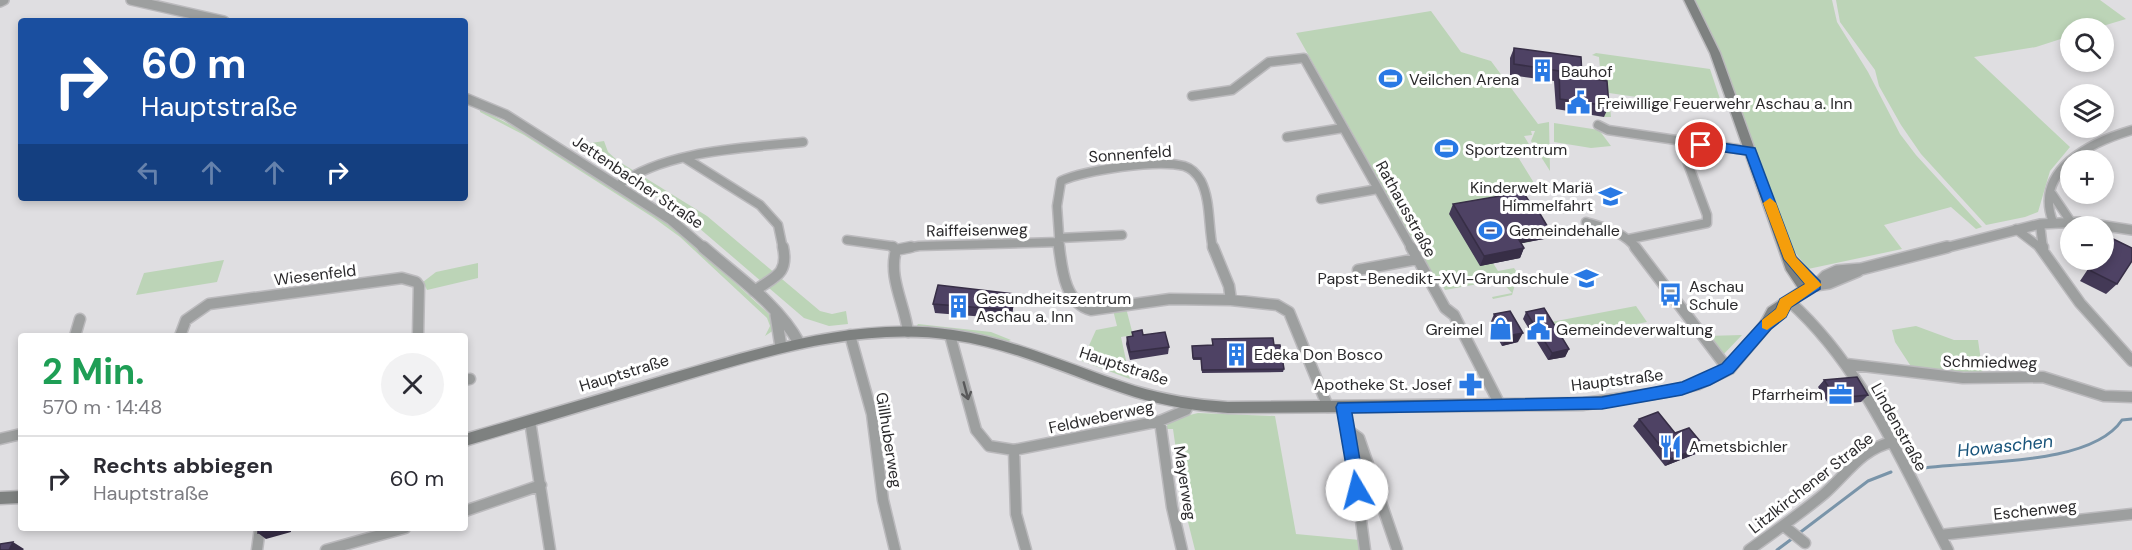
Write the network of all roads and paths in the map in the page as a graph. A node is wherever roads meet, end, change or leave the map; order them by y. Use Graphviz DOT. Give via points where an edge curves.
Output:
graph roads {
  1 [pos="131,0"];
  2 [pos="1689,0"];
  3 [pos="211,18"];
  4 [pos="1192,96"];
  5 [pos="468,99"];
  6 [pos="1598,125"];
  7 [pos="1343,128"];
  8 [pos="2132,130"];
  9 [pos="1287,137"];
  10 [pos="803,142"];
  11 [pos="1680,142"];
  12 [pos="1751,152"];
  13 [pos="686,158"];
  14 [pos="617,186"];
  15 [pos="1378,189"];
  16 [pos="2052,194"];
  17 [pos="1322,199"];
  18 [pos="2067,216"];
  19 [pos="1586,222"];
  20 [pos="2054,222"];
  21 [pos="2060,222"];
  22 [pos="2040,224"];
  23 [pos="2114,228"];
  24 [pos="2016,229"];
  25 [pos="2132,230"];
  26 [pos="1122,235"];
  27 [pos="1629,239"];
  28 [pos="847,240"];
  29 [pos="1059,240"];
  30 [pos="896,250"];
  31 [pos="2043,250"];
  32 [pos="1417,259"];
  33 [pos="1358,270"];
  34 [pos="1813,286"];
  35 [pos="250,289"];
  36 [pos="754,291"];
  37 [pos="246,299"];
  38 [pos="1231,300"];
  39 [pos="1787,302"];
  40 [pos="776,315"];
  41 [pos="80,319"];
  42 [pos="908,332"];
  43 [pos="76,333"];
  44 [pos="181,333"];
  45 [pos="418,333"];
  46 [pos="850,335"];
  47 [pos="950,335"];
  48 [pos="799,343"];
  49 [pos="781,347"];
  50 [pos="2132,360"];
  51 [pos="1846,364"];
  52 [pos="1728,369"];
  53 [pos="2132,397"];
  54 [pos="1189,404"];
  55 [pos="1500,405"];
  56 [pos="1328,407"];
  57 [pos="1343,407"];
  58 [pos="1160,421"];
  59 [pos="530,422"];
  60 [pos="1349,431"];
  61 [pos="18,435"];
  62 [pos="0,439"];
  63 [pos="468,439"];
  64 [pos="1893,442"];
  65 [pos="1014,450"];
  66 [pos="541,485"];
  67 [pos="18,497"];
  68 [pos="0,498"];
  69 [pos="468,510"];
  70 [pos="2132,514"];
  71 [pos="1787,529"];
  72 [pos="259,531"];
  73 [pos="394,531"];
  74 [pos="1940,535"];
  75 [pos="1805,543"];
  76 [pos="1397,549"];
  77 [pos="256,550"];
  78 [pos="326,550"];
  79 [pos="550,550"];
  80 [pos="895,550"];
  81 [pos="1026,550"];
  82 [pos="1182,550"];
  83 [pos="1365,550"];
  84 [pos="1749,550"];
  85 [pos="1948,550"];
  1 -- 3 [label="street"];
  2 -- 12 [label="main road" via="1715,52"];
  4 -- 7 [label="street, Rathausstraße" via="1232,90 1269,62 1304,58"];
  5 -- 14 [label="street, Jettenbacher Straße" via="506,115"];
  6 -- 11 [label="street"];
  7 -- 9 [label="street"];
  7 -- 15 [label="street, Rathausstraße"];
  8 -- 16 [label="street" via="2089,145 2072,156 2058,176"];
  10 -- 13 [label="street"];
  11 -- 12 [label="street"];
  11 -- 27 [label="street" via="1707,223"];
  12 -- 34 [label="main road" via="1796,278"];
  13 -- 14 [label="street" via="640,169"];
  13 -- 36 [label="street" via="760,205 778,225 786,254 784,268"];
  14 -- 36 [label="street, Jettenbacher Straße" via="685,230"];
  15 -- 17 [label="street"];
  15 -- 32 [label="street, Rathausstraße"];
  16 -- 18 [label="street"];
  16 -- 20 [label="street" via="2047,206"];
  19 -- 27 [label="street" via="1607,227"];
  20 -- 21 [label="street, Hauptstraße"];
  20 -- 22 [label="street, Hauptstraße"];
  22 -- 24 [label="street, Hauptstraße"];
  22 -- 31 [label="street"];
  23 -- 25 [label="street, Hauptstraße"];
  24 -- 31 [label="street"];
  24 -- 34 [label="street, Hauptstraße"];
  26 -- 29 [label="street"];
  27 -- 52 [label="street"];
  28 -- 30 [label="street, Raiffeisenweg" via="882,244"];
  29 -- 30 [label="street, Raiffeisenweg" via="908,246"];
  29 -- 38 [label="street, Sonnenfeld" via="1071,296 1084,308 1170,299"];
  29 -- 38 [label="street, Sonnenfeld" via="1058,192 1065,177 1118,168 1187,167 1202,180 1212,247 1231,288"];
  30 -- 42 [label="street" via="895,271"];
  31 -- 50 [label="street" via="2080,303"];
  32 -- 33 [label="street"];
  32 -- 55 [label="street, Rathausstraße" via="1445,308 1454,315"];
  34 -- 39 [label="main road, Hauptstraße"];
  35 -- 37 [label="street"];
  36 -- 40 [label="street, Jettenbacher Straße"];
  37 -- 44 [label="street, Wiesenfeld" via="202,307 186,320"];
  37 -- 45 [label="street, Wiesenfeld" via="402,278 419,286"];
  38 -- 56 [label="street, Sonnenfeld" via="1277,305 1289,312"];
  39 -- 51 [label="street, Lindenstraße" via="1818,325"];
  39 -- 52 [label="main road, Hauptstraße"];
  40 -- 48 [label="street, Jettenbacher Straße" via="791,328"];
  40 -- 49 [label="street"];
  41 -- 43 [label="street"];
  42 -- 46 [label="main road, Hauptstraße"];
  42 -- 47 [label="main road, Hauptstraße"];
  46 -- 48 [label="main road, Hauptstraße"];
  46 -- 80 [label="street, Gillhuberweg" via="872,414 883,500"];
  47 -- 54 [label="main road, Hauptstraße" via="1005,345 1128,389"];
  47 -- 65 [label="street, one-way" via="976,430 989,446"];
  48 -- 49 [label="main road, Hauptstraße"];
  49 -- 59 [label="main road, Hauptstraße"];
  51 -- 53 [label="street, Schmiedweg" via="1963,378 2043,377 2104,396"];
  51 -- 64 [label="street, Lindenstraße"];
  52 -- 55 [label="main road, Hauptstraße" via="1695,385 1629,399"];
  54 -- 56 [label="main road, Hauptstraße"];
  54 -- 58 [label="street, Feldweberweg" via="1186,410"];
  55 -- 57 [label="main road, Hauptstraße"];
  56 -- 57 [label="main road, Hauptstraße"];
  57 -- 60 [label="street"];
  58 -- 65 [label="street, Feldweberweg"];
  58 -- 82 [label="street, Mayerweg"];
  59 -- 63 [label="main road, Hauptstraße"];
  59 -- 66 [label="street"];
  60 -- 76 [label="street" via="1359,438"];
  60 -- 83 [label="street"];
  61 -- 62 [label="street"];
  64 -- 71 [label="street, Litzlkirchener Straße" via="1880,445 1860,459"];
  64 -- 74 [label="street, Lindenstraße"];
  65 -- 81 [label="street" via="1012,476"];
  66 -- 69 [label="street"];
  66 -- 79 [label="street"];
  67 -- 68 [label="main road"];
  70 -- 74 [label="street, Eschenweg"];
  71 -- 75 [label="street"];
  71 -- 84 [label="street, Litzlkirchener Straße"];
  72 -- 77 [label="street"];
  73 -- 78 [label="street"];
  74 -- 85 [label="street, Lindenstraße"];
}
